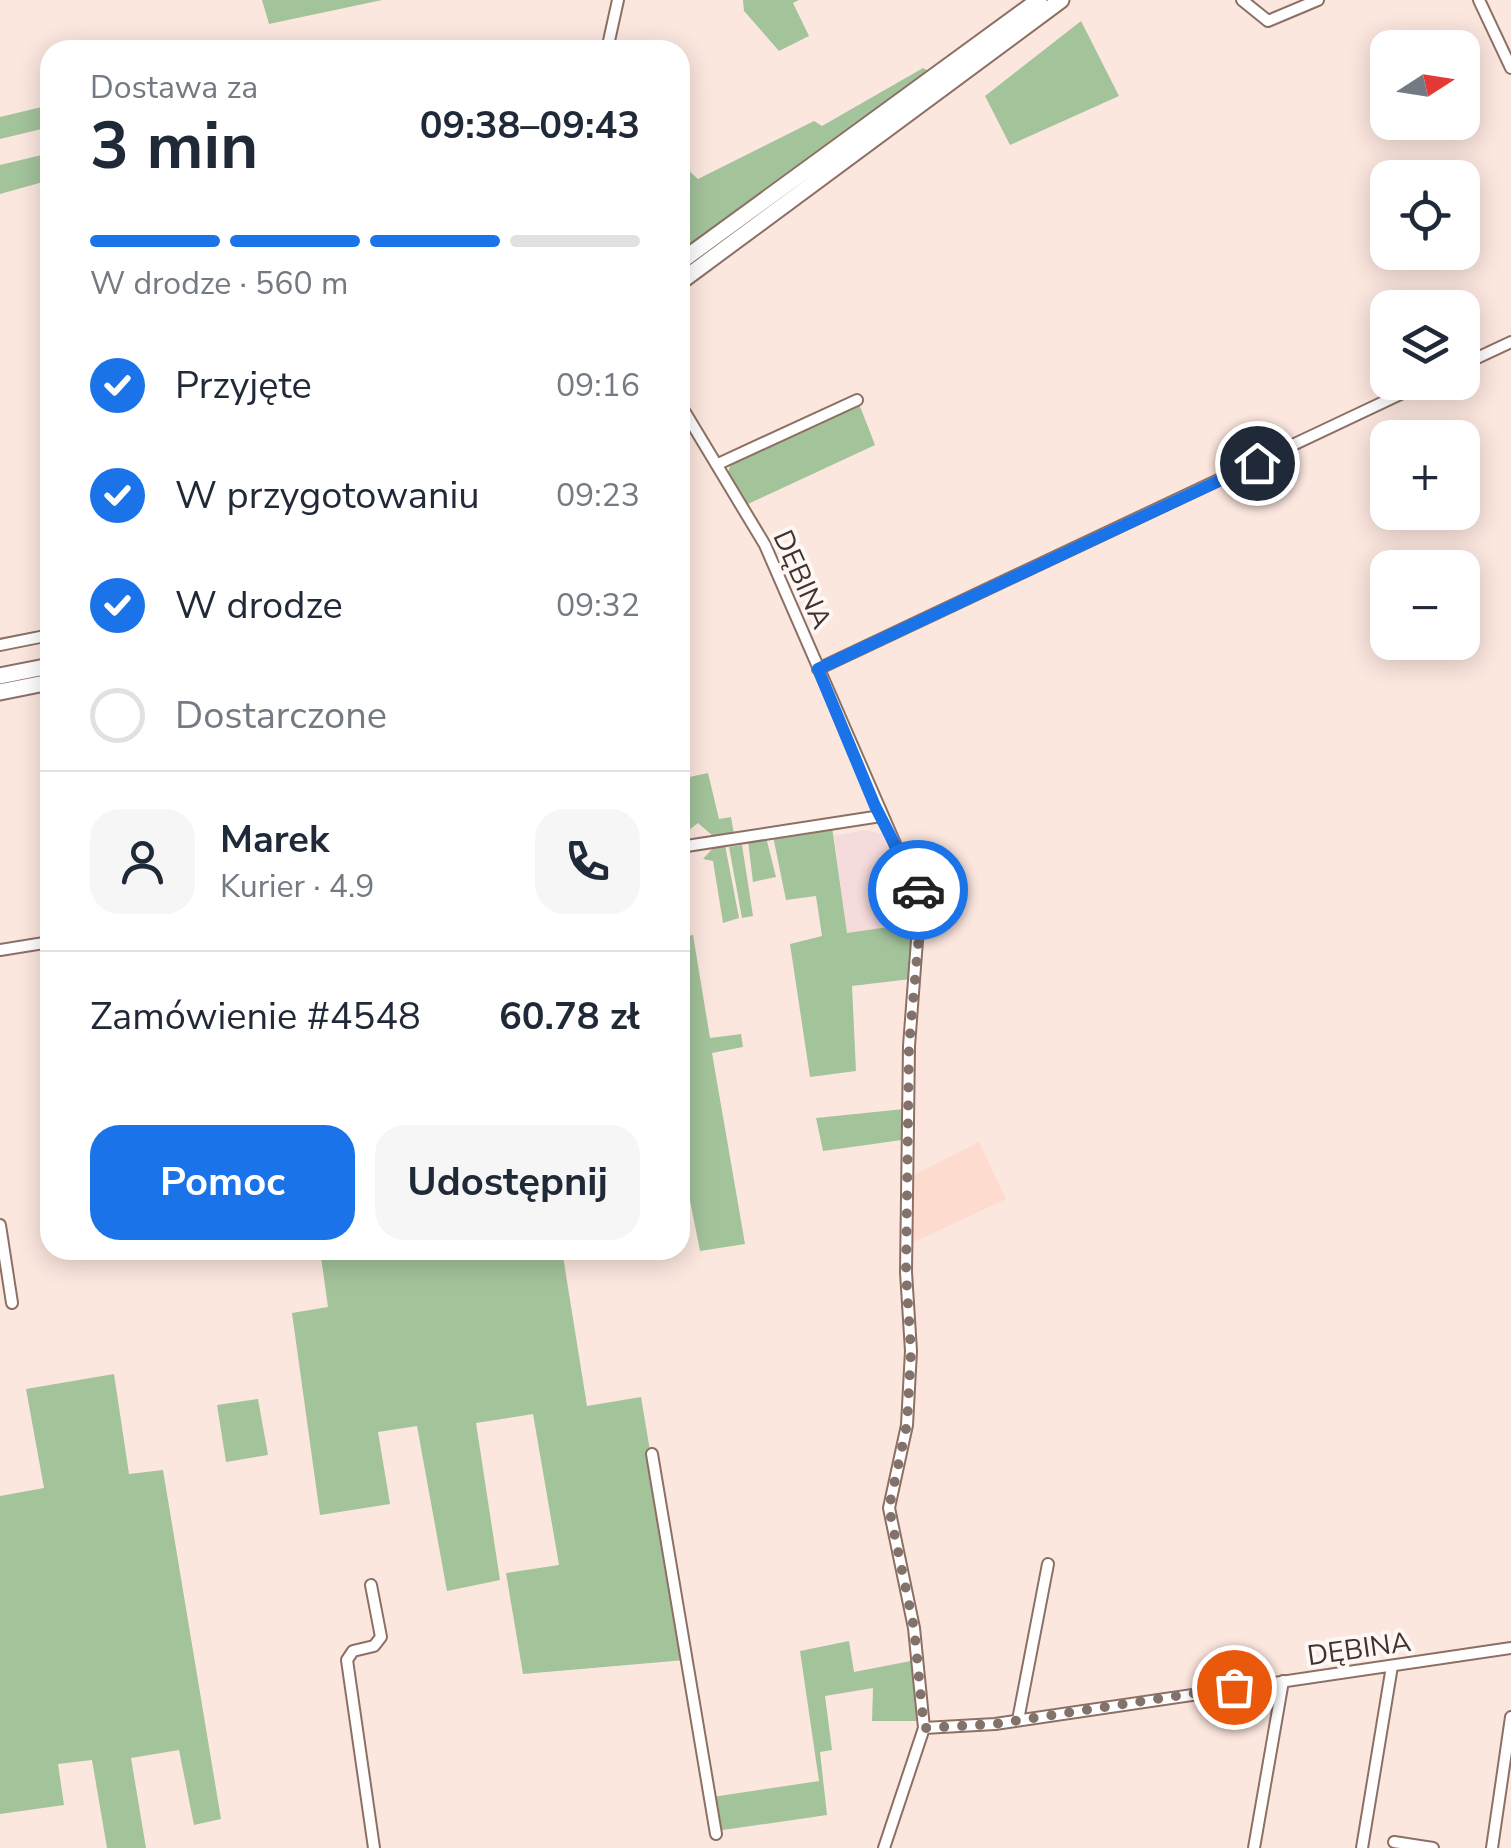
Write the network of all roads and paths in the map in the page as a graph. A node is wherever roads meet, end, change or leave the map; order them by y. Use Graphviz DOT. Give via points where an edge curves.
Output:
graph roads {
  1 [pos="618,0"];
  2 [pos="1038,0"];
  3 [pos="1061,0"];
  4 [pos="1242,0"];
  5 [pos="1318,0"];
  6 [pos="1479,0"];
  7 [pos="610,40"];
  8 [pos="1511,68"];
  9 [pos="690,255"];
  10 [pos="690,275"];
  11 [pos="1511,342"];
  12 [pos="1480,357"];
  13 [pos="857,400"];
  14 [pos="1388,400"];
  15 [pos="690,420"];
  16 [pos="718,464"];
  17 [pos="40,636"];
  18 [pos="0,645"];
  19 [pos="40,668"];
  20 [pos="818,669"];
  21 [pos="0,676"];
  22 [pos="40,684"];
  23 [pos="0,692"];
  24 [pos="878,811"];
  25 [pos="690,844"];
  26 [pos="40,944"];
  27 [pos="0,950"];
  28 [pos="0,1224"];
  29 [pos="12,1303"];
  30 [pos="652,1454"];
  31 [pos="1048,1564"];
  32 [pos="370,1585"];
  33 [pos="1510,1649"];
  34 [pos="1392,1666"];
  35 [pos="1282,1681"];
  36 [pos="1511,1717"];
  37 [pos="1018,1720"];
  38 [pos="924,1728"];
  39 [pos="716,1834"];
  40 [pos="1394,1842"];
  41 [pos="374,1848"];
  42 [pos="884,1848"];
  43 [pos="1254,1848"];
  44 [pos="1362,1848"];
  45 [pos="1433,1848"];
  46 [pos="1492,1848"];
  1 -- 7 [label="street"];
  2 -- 9 [label="main road"];
  3 -- 10 [label="main road"];
  4 -- 5 [label="street" via="1264,20 1275,21"];
  6 -- 8 [label="street"];
  11 -- 12 [label="street"];
  13 -- 16 [label="street"];
  14 -- 20 [label="street"];
  15 -- 16 [label="street, DĘBINA"];
  16 -- 20 [label="street, DĘBINA" via="765,546"];
  17 -- 18 [label="street"];
  19 -- 21 [label="main road"];
  20 -- 24 [label="street, DĘBINA"];
  22 -- 23 [label="main road"];
  24 -- 25 [label="street"];
  24 -- 38 [label="street, DĘBINA" via="914,880 921,911 909,1046 911,1356 907,1424 889,1508 914,1628"];
  26 -- 27 [label="street"];
  28 -- 29 [label="street"];
  30 -- 39 [label="street"];
  31 -- 37 [label="street"];
  32 -- 41 [label="street" via="381,1638 347,1660"];
  33 -- 34 [label="street, DĘBINA"];
  34 -- 35 [label="street, DĘBINA"];
  34 -- 44 [label="street"];
  35 -- 37 [label="street, DĘBINA"];
  35 -- 43 [label="street"];
  36 -- 46 [label="street"];
  37 -- 38 [label="street, DĘBINA"];
  38 -- 42 [label="street"];
  40 -- 45 [label="street"];
}
